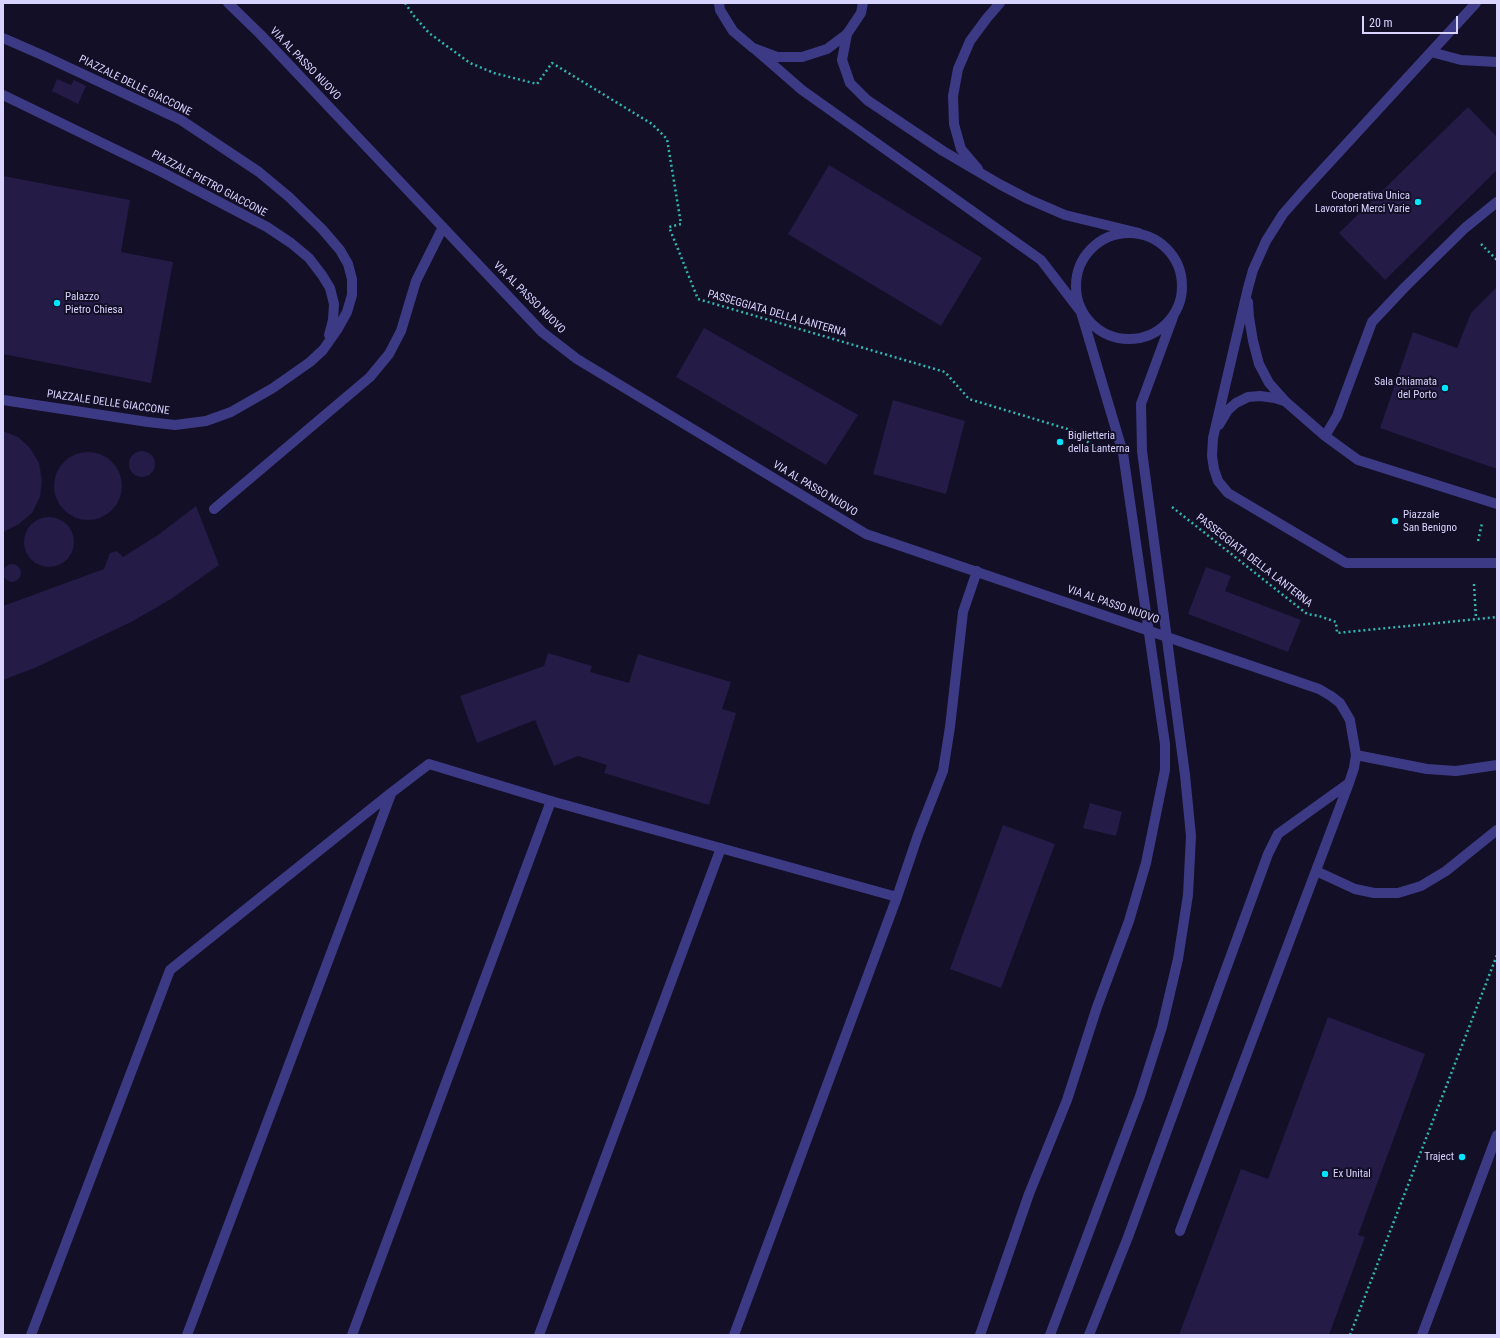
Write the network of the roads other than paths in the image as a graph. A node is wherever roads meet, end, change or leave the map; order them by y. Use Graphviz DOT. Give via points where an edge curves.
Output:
graph roads {
  1 [pos="228,3"];
  2 [pos="719,3"];
  3 [pos="863,3"];
  4 [pos="1000,3"];
  5 [pos="1476,3"];
  6 [pos="847,34"];
  7 [pos="3,38"];
  8 [pos="753,48"];
  9 [pos="1431,52"];
  10 [pos="1497,62"];
  11 [pos="3,95"];
  12 [pos="983,175"];
  13 [pos="1497,202"];
  14 [pos="443,227"];
  15 [pos="1139,234"];
  16 [pos="1248,288"];
  17 [pos="1081,312"];
  18 [pos="1173,317"];
  19 [pos="323,350"];
  20 [pos="3,400"];
  21 [pos="1286,402"];
  22 [pos="1325,436"];
  23 [pos="1213,438"];
  24 [pos="1497,504"];
  25 [pos="214,509"];
  26 [pos="1497,563"];
  27 [pos="977,571"];
  28 [pos="1356,754"];
  29 [pos="1497,765"];
  30 [pos="1349,783"];
  31 [pos="391,793"];
  32 [pos="551,801"];
  33 [pos="1497,830"];
  34 [pos="722,848"];
  35 [pos="1316,871"];
  36 [pos="897,897"];
  37 [pos="1497,1135"];
  38 [pos="1180,1231"];
  39 [pos="31,1335"];
  40 [pos="187,1335"];
  41 [pos="352,1335"];
  42 [pos="539,1335"];
  43 [pos="734,1335"];
  44 [pos="980,1335"];
  45 [pos="1050,1335"];
  46 [pos="1089,1335"];
  47 [pos="1422,1335"];
  1 -- 14 [label="street, VIA AL PASSO NUOVO"];
  2 -- 8 [label="street" via="720,10 733,31"];
  3 -- 6 [label="street" via="861,13"];
  4 -- 12 [label="street" via="970,41 958,69 953,96 954,124 961,149"];
  5 -- 9 [label="street"];
  6 -- 8 [label="street" via="827,49 802,57 777,56"];
  6 -- 12 [label="street" via="842,60 850,83 868,100"];
  7 -- 19 [label="street, PIAZZALE DELLE GIACCONE" via="181,120 259,172 322,229 340,250 348,264 352,279 352,295 347,312"];
  8 -- 17 [label="street" via="802,90 1041,260"];
  9 -- 10 [label="street" via="1460,60"];
  9 -- 16 [label="street" via="1283,214 1266,242"];
  11 -- 19 [label="street, PIAZZALE PIETRO GIACCONE" via="162,172 267,227 291,243 309,258 330,288 334,304 333,320"];
  12 -- 15 [label="street" via="1065,215"];
  13 -- 22 [label="street" via="1465,228 1372,322 1337,416"];
  14 -- 25 [label="street" via="416,281 400,331 389,354 370,377"];
  14 -- 27 [label="street, VIA AL PASSO NUOVO" via="542,332 577,359 866,534"];
  15 -- 17 [label="street" via="1122,233 1106,237 1092,247 1081,261 1076,277 1075,294"];
  15 -- 18 [label="street" via="1156,240 1169,251 1178,265 1182,282 1180,300"];
  16 -- 21 [label="street" via="1249,317 1259,364 1269,383"];
  16 -- 23 [label="street"];
  17 -- 18 [label="street" via="1092,326 1108,336 1126,340 1144,338 1160,330"];
  17 -- 44 [label="street" via="1123,453 1165,744 1166,770 1146,863 1129,921 1097,1007 1067,1100 1029,1194"];
  18 -- 45 [label="street" via="1141,404 1142,451 1185,775 1191,836 1188,895 1178,960 1162,1027 1140,1096"];
  19 -- 20 [label="street, PIAZZALE DELLE GIACCONE" via="273,388 231,412 206,421 175,425"];
  21 -- 22 [label="street"];
  21 -- 23 [label="street" via="1260,396 1248,397 1228,410"];
  22 -- 24 [label="street" via="1358,460"];
  23 -- 26 [label="street" via="1214,469 1218,481 1228,493 1346,563"];
  27 -- 28 [label="street, VIA AL PASSO NUOVO" via="1319,689 1340,703 1350,720"];
  27 -- 36 [label="street" via="963,612 943,771"];
  28 -- 29 [label="street" via="1427,769 1456,771"];
  28 -- 30 [label="street"];
  30 -- 35 [label="street"];
  30 -- 46 [label="street" via="1278,834 1268,854 1128,1237"];
  31 -- 32 [label="street" via="429,764"];
  31 -- 39 [label="street" via="170,970"];
  31 -- 40 [label="street"];
  32 -- 34 [label="street"];
  32 -- 41 [label="street"];
  33 -- 35 [label="street" via="1446,871 1421,886 1398,893 1374,893 1355,889"];
  34 -- 36 [label="street"];
  34 -- 42 [label="street"];
  35 -- 38 [label="street"];
  36 -- 43 [label="street"];
  37 -- 47 [label="street"];
}
